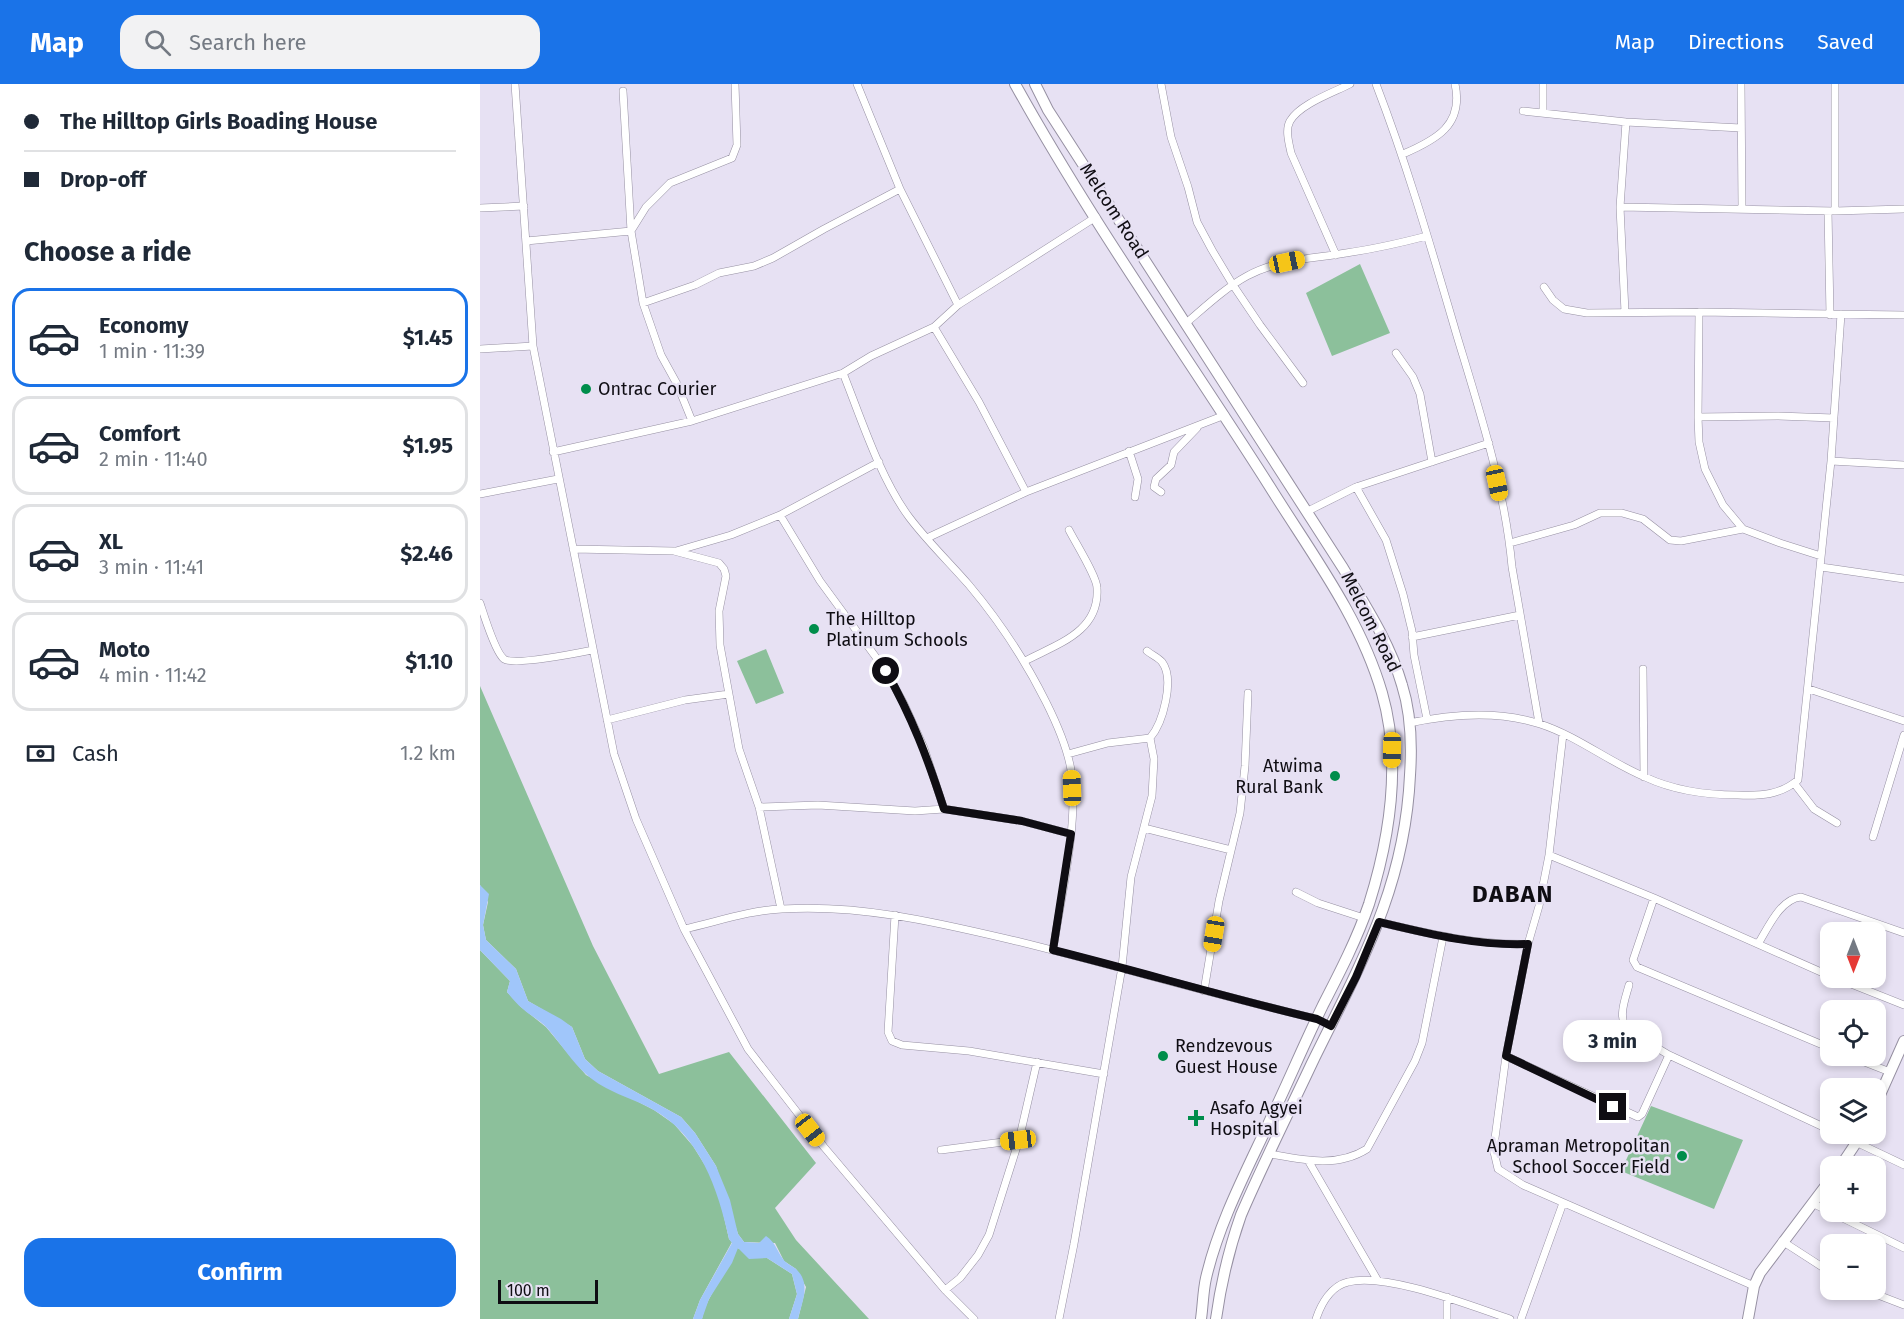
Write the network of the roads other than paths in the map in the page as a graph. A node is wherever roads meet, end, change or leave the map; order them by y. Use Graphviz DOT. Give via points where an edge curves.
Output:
graph roads {
  1 [pos="515,84"];
  2 [pos="735,84"];
  3 [pos="857,84"];
  4 [pos="1015,84"];
  5 [pos="1035,84"];
  6 [pos="1161,84"];
  7 [pos="1350,84"];
  8 [pos="1376,84"];
  9 [pos="1455,84"];
  10 [pos="1543,84"];
  11 [pos="1741,84"];
  12 [pos="1835,84"];
  13 [pos="623,91"];
  14 [pos="1523,111"];
  15 [pos="1543,112"];
  16 [pos="1626,122"];
  17 [pos="1741,128"];
  18 [pos="1403,154"];
  19 [pos="900,189"];
  20 [pos="524,206"];
  21 [pos="1112,207"];
  22 [pos="1620,207"];
  23 [pos="480,208"];
  24 [pos="1742,208"];
  25 [pos="1904,209"];
  26 [pos="1832,211"];
  27 [pos="1096,217"];
  28 [pos="632,231"];
  29 [pos="1427,236"];
  30 [pos="526,241"];
  31 [pos="1336,255"];
  32 [pos="1233,285"];
  33 [pos="1544,287"];
  34 [pos="643,303"];
  35 [pos="958,305"];
  36 [pos="1625,312"];
  37 [pos="1699,312"];
  38 [pos="1841,314"];
  39 [pos="1830,315"];
  40 [pos="1904,315"];
  41 [pos="1185,324"];
  42 [pos="934,327"];
  43 [pos="533,346"];
  44 [pos="480,349"];
  45 [pos="1396,353"];
  46 [pos="843,373"];
  47 [pos="1303,383"];
  48 [pos="1225,415"];
  49 [pos="1698,417"];
  50 [pos="1834,418"];
  51 [pos="692,421"];
  52 [pos="1198,426"];
  53 [pos="1489,443"];
  54 [pos="1129,451"];
  55 [pos="553,452"];
  56 [pos="1831,461"];
  57 [pos="879,462"];
  58 [pos="1432,462"];
  59 [pos="1904,465"];
  60 [pos="558,479"];
  61 [pos="1356,487"];
  62 [pos="1026,492"];
  63 [pos="1161,492"];
  64 [pos="480,494"];
  65 [pos="1135,497"];
  66 [pos="1306,512"];
  67 [pos="780,515"];
  68 [pos="1743,529"];
  69 [pos="1069,530"];
  70 [pos="927,538"];
  71 [pos="1510,543"];
  72 [pos="573,549"];
  73 [pos="674,552"];
  74 [pos="1821,556"];
  75 [pos="1821,567"];
  76 [pos="1904,579"];
  77 [pos="480,603"];
  78 [pos="1520,615"];
  79 [pos="1412,637"];
  80 [pos="593,650"];
  81 [pos="1147,651"];
  82 [pos="1025,661"];
  83 [pos="1643,669"];
  84 [pos="1809,689"];
  85 [pos="1248,693"];
  86 [pos="729,694"];
  87 [pos="1427,719"];
  88 [pos="607,720"];
  89 [pos="1904,721"];
  90 [pos="1409,723"];
  91 [pos="1539,723"];
  92 [pos="1388,727"];
  93 [pos="1563,734"];
  94 [pos="1904,735"];
  95 [pos="1150,738"];
  96 [pos="1068,754"];
  97 [pos="1644,777"];
  98 [pos="1794,783"];
  99 [pos="759,807"];
  100 [pos="944,809"];
  101 [pos="1838,823"];
  102 [pos="1144,828"];
  103 [pos="1071,834"];
  104 [pos="1873,837"];
  105 [pos="1231,850"];
  106 [pos="1549,855"];
  107 [pos="1296,892"];
  108 [pos="1654,898"];
  109 [pos="781,909"];
  110 [pos="895,915"];
  111 [pos="1364,918"];
  112 [pos="1379,922"];
  113 [pos="684,930"];
  114 [pos="1904,933"];
  115 [pos="1443,937"];
  116 [pos="1528,944"];
  117 [pos="1758,944"];
  118 [pos="1053,950"];
  119 [pos="1122,967"];
  120 [pos="1820,972"];
  121 [pos="1629,985"];
  122 [pos="1861,988"];
  123 [pos="1204,991"];
  124 [pos="1904,1005"];
  125 [pos="1317,1019"];
  126 [pos="1331,1026"];
  127 [pos="1904,1041"];
  128 [pos="1820,1044"];
  129 [pos="1506,1056"];
  130 [pos="1668,1056"];
  131 [pos="1037,1062"];
  132 [pos="1875,1066"];
  133 [pos="1890,1072"];
  134 [pos="1104,1074"];
  135 [pos="1886,1081"];
  136 [pos="1820,1125"];
  137 [pos="1018,1140"];
  138 [pos="1869,1144"];
  139 [pos="941,1150"];
  140 [pos="1270,1154"];
  141 [pos="1309,1162"];
  142 [pos="1904,1165"];
  143 [pos="1820,1193"];
  144 [pos="1563,1203"];
  145 [pos="1812,1203"];
  146 [pos="1782,1241"];
  147 [pos="1904,1248"];
  148 [pos="1820,1266"];
  149 [pos="1378,1281"];
  150 [pos="1754,1286"];
  151 [pos="945,1290"];
  152 [pos="1448,1298"];
  153 [pos="1886,1298"];
  154 [pos="1904,1305"];
  155 [pos="974,1319"];
  156 [pos="1059,1319"];
  157 [pos="1201,1319"];
  158 [pos="1216,1319"];
  159 [pos="1316,1319"];
  160 [pos="1447,1319"];
  161 [pos="1510,1319"];
  162 [pos="1521,1319"];
  163 [pos="1748,1319"];
  1 -- 20 [label="street"];
  2 -- 28 [label="street" via="735,155 728,162 670,183 646,207"];
  3 -- 19 [label="street"];
  4 -- 27 [label="main road"];
  5 -- 21 [label="main road, Melcom Road"];
  6 -- 32 [label="street" via="1171,137 1197,222"];
  7 -- 31 [label="street" via="1301,109 1289,122 1291,153"];
  8 -- 18 [label="street"];
  9 -- 18 [label="street" via="1458,104 1451,122 1439,136"];
  10 -- 15 [label="street"];
  11 -- 17 [label="street"];
  12 -- 26 [label="street"];
  13 -- 28 [label="street"];
  14 -- 15 [label="street"];
  15 -- 16 [label="street"];
  16 -- 17 [label="street"];
  16 -- 22 [label="street"];
  17 -- 24 [label="street"];
  18 -- 29 [label="street"];
  19 -- 34 [label="street" via="773,258 719,273"];
  19 -- 35 [label="street"];
  20 -- 23 [label="street"];
  20 -- 30 [label="street"];
  21 -- 27 [label="main road"];
  21 -- 41 [label="main road, Melcom Road"];
  22 -- 24 [label="street"];
  22 -- 36 [label="street"];
  24 -- 26 [label="street"];
  25 -- 26 [label="street"];
  26 -- 39 [label="street"];
  27 -- 35 [label="street"];
  27 -- 48 [label="main road" via="1167,332"];
  28 -- 30 [label="street"];
  28 -- 34 [label="street"];
  29 -- 31 [label="street"];
  29 -- 53 [label="street"];
  30 -- 43 [label="street"];
  31 -- 32 [label="street" via="1271,265"];
  32 -- 41 [label="street"];
  32 -- 47 [label="street"];
  33 -- 36 [label="street" via="1564,309"];
  34 -- 51 [label="street" via="661,356"];
  35 -- 42 [label="street"];
  36 -- 37 [label="street"];
  37 -- 39 [label="street"];
  37 -- 49 [label="street"];
  38 -- 39 [label="street"];
  38 -- 40 [label="street"];
  38 -- 50 [label="street"];
  41 -- 66 [label="main road, Melcom Road"];
  42 -- 46 [label="street"];
  42 -- 62 [label="street"];
  43 -- 44 [label="street"];
  43 -- 55 [label="street"];
  45 -- 58 [label="street" via="1420,394"];
  46 -- 51 [label="street"];
  46 -- 57 [label="street"];
  48 -- 52 [label="street"];
  48 -- 92 [label="main road" via="1334,586 1366,651 1382,693"];
  49 -- 50 [label="street"];
  49 -- 68 [label="street" via="1705,469 1724,505"];
  50 -- 56 [label="street"];
  51 -- 55 [label="street"];
  52 -- 54 [label="street"];
  52 -- 63 [label="street" via="1174,452 1172,465 1156,479 1154,487"];
  53 -- 58 [label="street"];
  53 -- 71 [label="street"];
  54 -- 62 [label="street"];
  54 -- 65 [label="street" via="1138,479"];
  55 -- 60 [label="street"];
  56 -- 59 [label="street"];
  56 -- 74 [label="street"];
  57 -- 67 [label="street"];
  57 -- 70 [label="street" via="902,507"];
  58 -- 61 [label="street"];
  60 -- 64 [label="street"];
  60 -- 72 [label="street"];
  61 -- 66 [label="street"];
  61 -- 79 [label="street" via="1386,540"];
  62 -- 70 [label="street"];
  66 -- 90 [label="main road, Melcom Road" via="1384,641 1403,686"];
  67 -- 73 [label="street"];
  67 -- 100 [label="street" via="820,581 886,671 924,748"];
  68 -- 71 [label="street" via="1670,540 1643,519 1622,513 1599,513 1574,525"];
  68 -- 74 [label="street"];
  69 -- 82 [label="street" via="1097,586 1095,607 1088,623 1075,635"];
  70 -- 82 [label="street" via="999,622"];
  71 -- 78 [label="street"];
  72 -- 73 [label="street"];
  72 -- 80 [label="street"];
  73 -- 86 [label="street" via="719,563 724,569 720,645"];
  74 -- 75 [label="street"];
  75 -- 76 [label="street"];
  75 -- 84 [label="street"];
  77 -- 80 [label="street" via="496,646 506,660 525,661"];
  78 -- 79 [label="street"];
  78 -- 91 [label="street"];
  79 -- 87 [label="street"];
  80 -- 88 [label="street"];
  81 -- 95 [label="street" via="1162,661 1168,674 1164,712"];
  82 -- 96 [label="street"];
  83 -- 97 [label="street"];
  84 -- 89 [label="street"];
  84 -- 98 [label="street" via="1801,767"];
  85 -- 105 [label="street" via="1243,789"];
  86 -- 88 [label="street" via="685,700"];
  86 -- 99 [label="street" via="739,749"];
  87 -- 90 [label="street"];
  87 -- 91 [label="street" via="1478,715"];
  88 -- 113 [label="street" via="636,819"];
  90 -- 92 [label="main road"];
  90 -- 112 [label="main road, Melcom Road" via="1406,830"];
  91 -- 93 [label="street"];
  92 -- 111 [label="main road" via="1392,750 1390,812 1379,870"];
  93 -- 97 [label="street"];
  93 -- 106 [label="street"];
  94 -- 104 [label="street"];
  95 -- 96 [label="street" via="1108,743"];
  95 -- 102 [label="street" via="1154,772"];
  96 -- 103 [label="street" via="1072,772"];
  97 -- 98 [label="street" via="1707,795 1775,793"];
  98 -- 101 [label="street" via="1814,808"];
  99 -- 100 [label="street"];
  99 -- 109 [label="street"];
  100 -- 103 [label="street" via="1022,821"];
  102 -- 105 [label="street"];
  102 -- 119 [label="street" via="1131,877"];
  103 -- 118 [label="street"];
  105 -- 123 [label="street"];
  106 -- 108 [label="street"];
  106 -- 116 [label="street"];
  107 -- 111 [label="street"];
  108 -- 117 [label="street"];
  108 -- 128 [label="street" via="1634,960 1637,967"];
  109 -- 110 [label="street" via="843,909"];
  109 -- 113 [label="street"];
  110 -- 118 [label="street"];
  110 -- 131 [label="street" via="888,1032 892,1041"];
  111 -- 125 [label="main road"];
  112 -- 115 [label="street"];
  112 -- 126 [label="main road, Melcom Road"];
  113 -- 151 [label="street" via="755,1058 824,1147"];
  114 -- 117 [label="street" via="1795,897 1780,910"];
  115 -- 116 [label="street"];
  115 -- 141 [label="street" via="1422,1043 1374,1139 1356,1155"];
  116 -- 129 [label="street"];
  117 -- 120 [label="street"];
  118 -- 119 [label="street"];
  119 -- 123 [label="street"];
  119 -- 134 [label="street"];
  121 -- 130 [label="street" via="1623,1010 1624,1027"];
  122 -- 124 [label="street"];
  123 -- 125 [label="street"];
  125 -- 126 [label="main road"];
  125 -- 157 [label="main road" via="1217,1237"];
  126 -- 140 [label="main road, Melcom Road"];
  127 -- 133 [label="main road"];
  129 -- 130 [label="street" via="1638,1117"];
  129 -- 144 [label="street" via="1495,1138 1496,1165 1501,1173"];
  130 -- 136 [label="street"];
  131 -- 134 [label="street"];
  131 -- 137 [label="street"];
  132 -- 133 [label="street"];
  133 -- 135 [label="main road"];
  134 -- 156 [label="street"];
  137 -- 139 [label="street"];
  137 -- 151 [label="street" via="988,1235 978,1255"];
  138 -- 142 [label="street"];
  140 -- 141 [label="street"];
  140 -- 158 [label="main road, Melcom Road" via="1233,1236"];
  141 -- 149 [label="street"];
  143 -- 145 [label="main road"];
  144 -- 150 [label="street"];
  144 -- 162 [label="street"];
  145 -- 146 [label="main road"];
  145 -- 147 [label="street"];
  146 -- 148 [label="street"];
  146 -- 150 [label="main road"];
  149 -- 152 [label="street"];
  149 -- 159 [label="street" via="1347,1282 1337,1287 1326,1298"];
  150 -- 163 [label="main road"];
  151 -- 155 [label="street"];
  152 -- 160 [label="street"];
  152 -- 161 [label="street"];
  153 -- 154 [label="street"];
}
